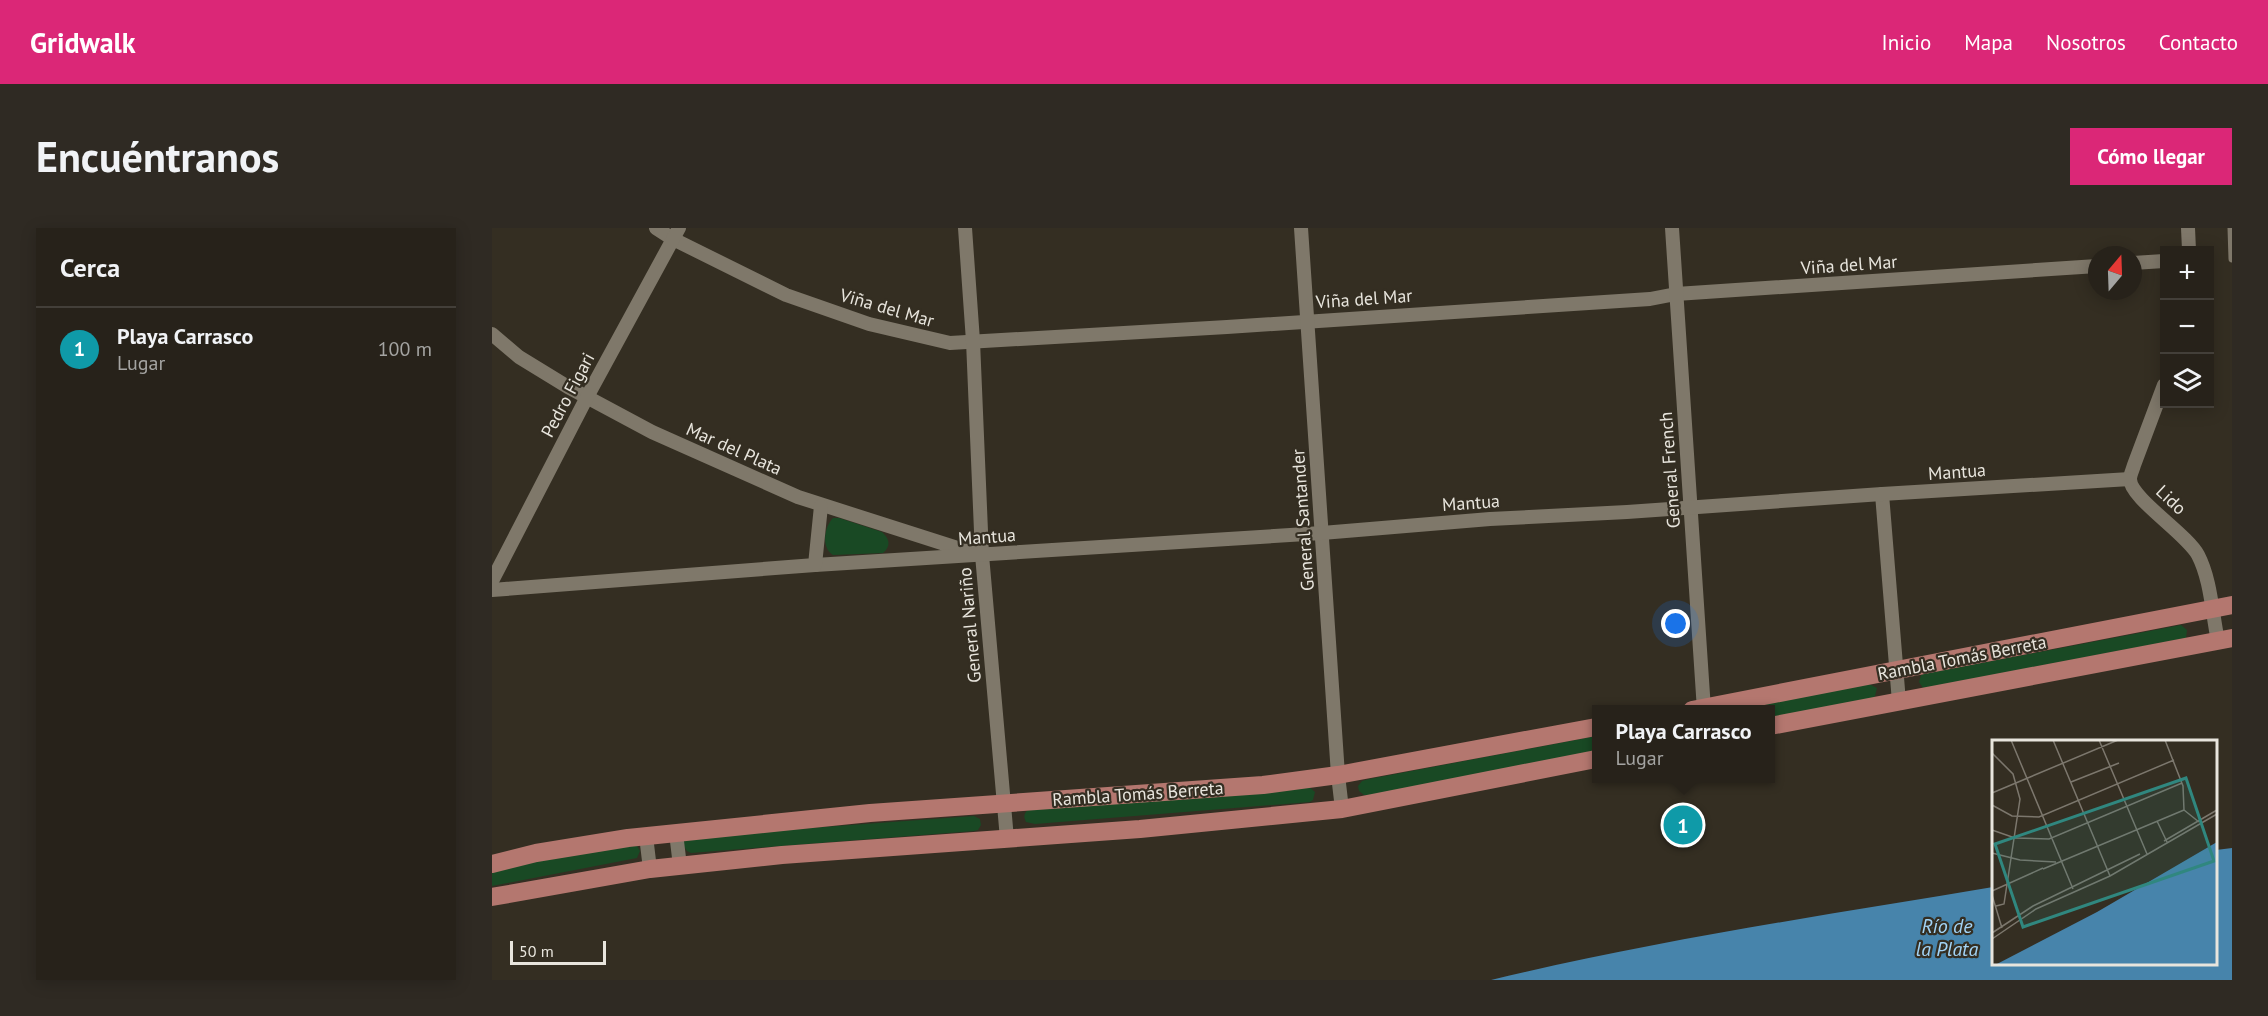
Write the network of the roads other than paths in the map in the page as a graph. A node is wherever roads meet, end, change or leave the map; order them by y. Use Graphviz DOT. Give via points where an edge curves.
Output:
graph roads {
  1 [pos="656,228"];
  2 [pos="965,228"];
  3 [pos="1301,228"];
  4 [pos="1672,228"];
  5 [pos="2188,228"];
  6 [pos="2231,228"];
  7 [pos="676,233"];
  8 [pos="2189,246"];
  9 [pos="2232,259"];
  10 [pos="2160,261"];
  11 [pos="2142,263"];
  12 [pos="2088,267"];
  13 [pos="1676,294"];
  14 [pos="1307,321"];
  15 [pos="492,334"];
  16 [pos="972,341"];
  17 [pos="2160,396"];
  18 [pos="587,397"];
  19 [pos="2130,479"];
  20 [pos="1882,494"];
  21 [pos="821,506"];
  22 [pos="1690,507"];
  23 [pos="1322,533"];
  24 [pos="981,555"];
  25 [pos="815,565"];
  26 [pos="492,581"];
  27 [pos="492,590"];
  28 [pos="2232,605"];
  29 [pos="2211,609"];
  30 [pos="2225,639"];
  31 [pos="1896,671"];
  32 [pos="1899,702"];
  33 [pos="1700,705"];
  34 [pos="1721,705"];
  35 [pos="1775,725"];
  36 [pos="1592,728"];
  37 [pos="1592,760"];
  38 [pos="1338,775"];
  39 [pos="1005,804"];
  40 [pos="1342,809"];
  41 [pos="676,833"];
  42 [pos="646,836"];
  43 [pos="1007,839"];
  44 [pos="492,864"];
  45 [pos="680,866"];
  46 [pos="650,869"];
  47 [pos="492,897"];
  1 -- 7 [label="street, Viña del Mar"];
  2 -- 16 [label="street, General Nariño"];
  3 -- 14 [label="street, General Santander"];
  4 -- 13 [label="street, General French"];
  5 -- 8 [label="street"];
  6 -- 9 [label="lane"];
  7 -- 16 [label="street, Viña del Mar" via="786,295 869,324 944,342"];
  7 -- 18 [label="street, Pedro Figari"];
  10 -- 11 [label="street"];
  12 -- 13 [label="street, Viña del Mar"];
  13 -- 14 [label="street, Viña del Mar" via="1650,299"];
  13 -- 22 [label="street, General French"];
  14 -- 16 [label="street, Viña del Mar"];
  14 -- 23 [label="street, General Santander"];
  15 -- 18 [label="street, Mar del Plata" via="519,357"];
  16 -- 24 [label="street, General Nariño"];
  17 -- 19 [label="street"];
  18 -- 21 [label="street, Mar del Plata" via="652,432"];
  18 -- 26 [label="street, Pedro Figari"];
  19 -- 20 [label="street, Mantua"];
  19 -- 29 [label="street, Lido" via="2147,504 2193,546 2203,566"];
  20 -- 22 [label="street, Mantua"];
  20 -- 31 [label="street"];
  21 -- 24 [label="street, Mar del Plata"];
  21 -- 25 [label="street"];
  22 -- 23 [label="street, Mantua"];
  22 -- 33 [label="street, General French"];
  23 -- 24 [label="street, Mantua"];
  23 -- 38 [label="street, General Santander"];
  24 -- 25 [label="street, Mantua"];
  24 -- 39 [label="street, General Nariño"];
  25 -- 27 [label="street, Mantua"];
  28 -- 29 [label="main road, Rambla Tomás Berreta"];
  29 -- 30 [label="street, Lido"];
  29 -- 31 [label="main road, Rambla Tomás Berreta"];
  30 -- 32 [label="main road, Rambla Tomás Berreta"];
  31 -- 32 [label="street"];
  31 -- 34 [label="main road, Rambla Tomás Berreta"];
  32 -- 35 [label="main road, Rambla Tomás Berreta"];
  36 -- 38 [label="main road, Rambla Tomás Berreta"];
  37 -- 40 [label="main road, Rambla Tomás Berreta"];
  38 -- 39 [label="main road, Rambla Tomás Berreta" via="1263,785"];
  38 -- 40 [label="street, General Santander"];
  39 -- 41 [label="main road, Rambla Tomás Berreta"];
  39 -- 43 [label="street, General Nariño"];
  40 -- 43 [label="main road, Rambla Tomás Berreta"];
  41 -- 42 [label="main road, Rambla Tomás Berreta"];
  41 -- 45 [label="street"];
  42 -- 44 [label="main road, Rambla Tomás Berreta"];
  42 -- 46 [label="street"];
  43 -- 45 [label="main road, Rambla Tomás Berreta"];
  45 -- 46 [label="main road, Rambla Tomás Berreta"];
  46 -- 47 [label="main road, Rambla Tomás Berreta"];
}
